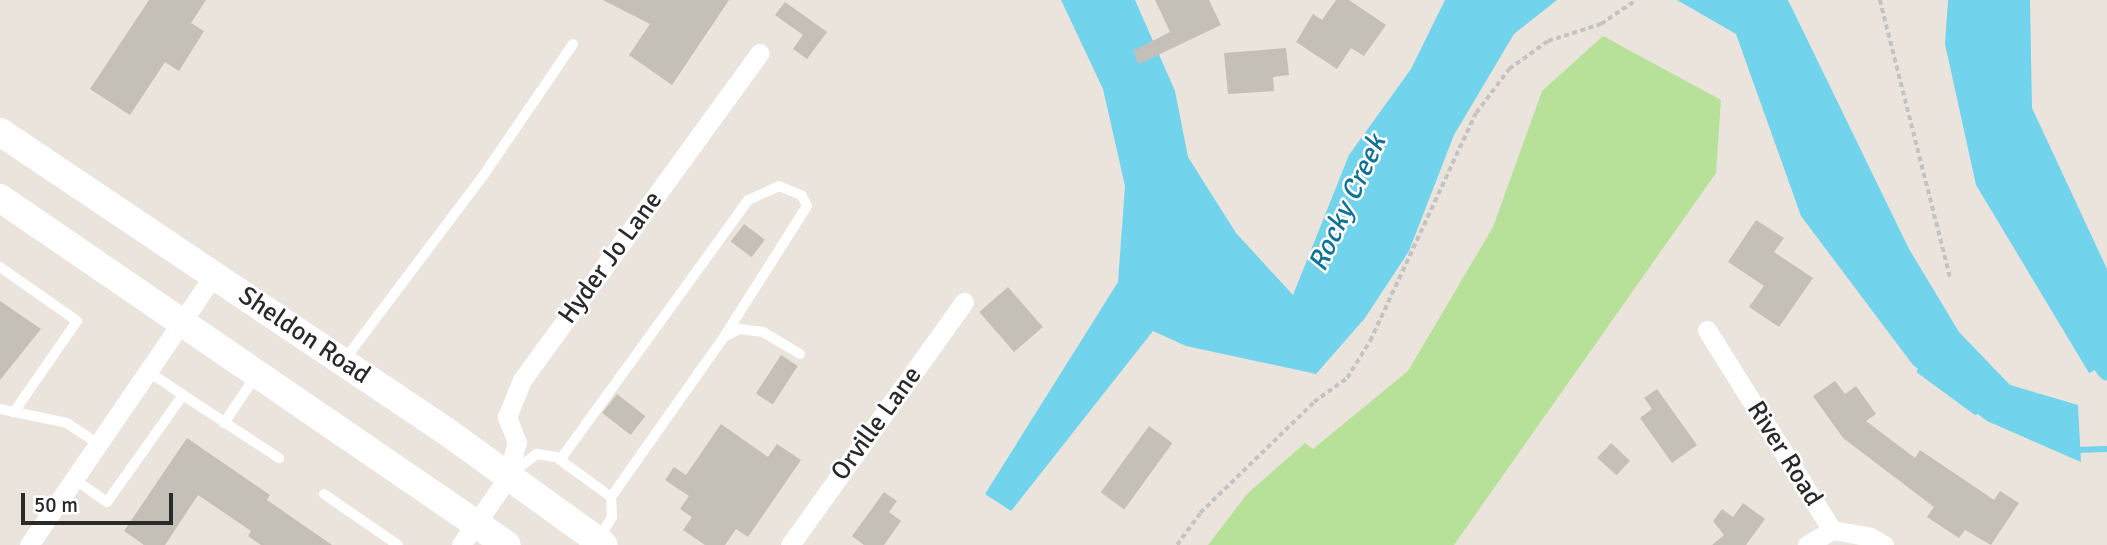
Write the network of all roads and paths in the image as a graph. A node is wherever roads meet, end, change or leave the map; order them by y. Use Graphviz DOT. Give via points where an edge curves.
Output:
graph roads {
  1 [pos="1636,0"];
  2 [pos="1880,0"];
  3 [pos="573,44"];
  4 [pos="760,53"];
  5 [pos="0,132"];
  6 [pos="0,198"];
  7 [pos="0,267"];
  8 [pos="214,275"];
  9 [pos="1950,277"];
  10 [pos="964,302"];
  11 [pos="181,323"];
  12 [pos="1707,330"];
  13 [pos="724,337"];
  14 [pos="800,354"];
  15 [pos="342,363"];
  16 [pos="148,371"];
  17 [pos="257,374"];
  18 [pos="183,395"];
  19 [pos="0,410"];
  20 [pos="14,412"];
  21 [pos="224,423"];
  22 [pos="98,444"];
  23 [pos="279,458"];
  24 [pos="560,460"];
  25 [pos="508,477"];
  26 [pos="74,479"];
  27 [pos="324,494"];
  28 [pos="611,497"];
  29 [pos="1832,530"];
  30 [pos="468,534"];
  31 [pos="601,543"];
  32 [pos="29,545"];
  33 [pos="398,545"];
  34 [pos="507,545"];
  35 [pos="790,545"];
  36 [pos="1177,545"];
  37 [pos="1807,545"];
  38 [pos="1884,545"];
  1 -- 36 [label="path" via="1601,24 1548,41 1509,69 1476,113 1370,341 1347,378 1314,402 1200,513"];
  2 -- 9 [label="path"];
  3 -- 15 [label="lane" via="485,173"];
  4 -- 25 [label="street, Hyder Jo Lane" via="522,380 507,417 517,442"];
  5 -- 8 [label="main road, Sheldon Road"];
  6 -- 11 [label="main road"];
  7 -- 20 [label="lane" via="77,321"];
  8 -- 11 [label="street"];
  8 -- 15 [label="main road, Sheldon Road"];
  10 -- 35 [label="street, Orville Lane"];
  11 -- 16 [label="street"];
  11 -- 17 [label="main road"];
  12 -- 29 [label="street, River Road"];
  13 -- 14 [label="lane" via="739,329 763,332"];
  13 -- 24 [label="lane" via="807,206 802,196 779,186 748,200"];
  13 -- 28 [label="lane"];
  15 -- 25 [label="main road, Sheldon Road"];
  16 -- 18 [label="lane"];
  16 -- 22 [label="street"];
  17 -- 21 [label="lane"];
  17 -- 30 [label="main road"];
  18 -- 21 [label="lane"];
  18 -- 26 [label="lane" via="107,502"];
  19 -- 20 [label="lane"];
  20 -- 22 [label="lane" via="67,423"];
  21 -- 23 [label="lane"];
  22 -- 26 [label="street"];
  24 -- 25 [label="lane" via="537,454"];
  24 -- 28 [label="lane"];
  25 -- 30 [label="street"];
  25 -- 31 [label="main road, Sheldon Road"];
  26 -- 32 [label="street"];
  27 -- 33 [label="lane"];
  28 -- 31 [label="lane" via="612,517"];
  29 -- 37 [label="street"];
  29 -- 38 [label="street, River Road" via="1870,537"];
  30 -- 34 [label="main road"];
}
